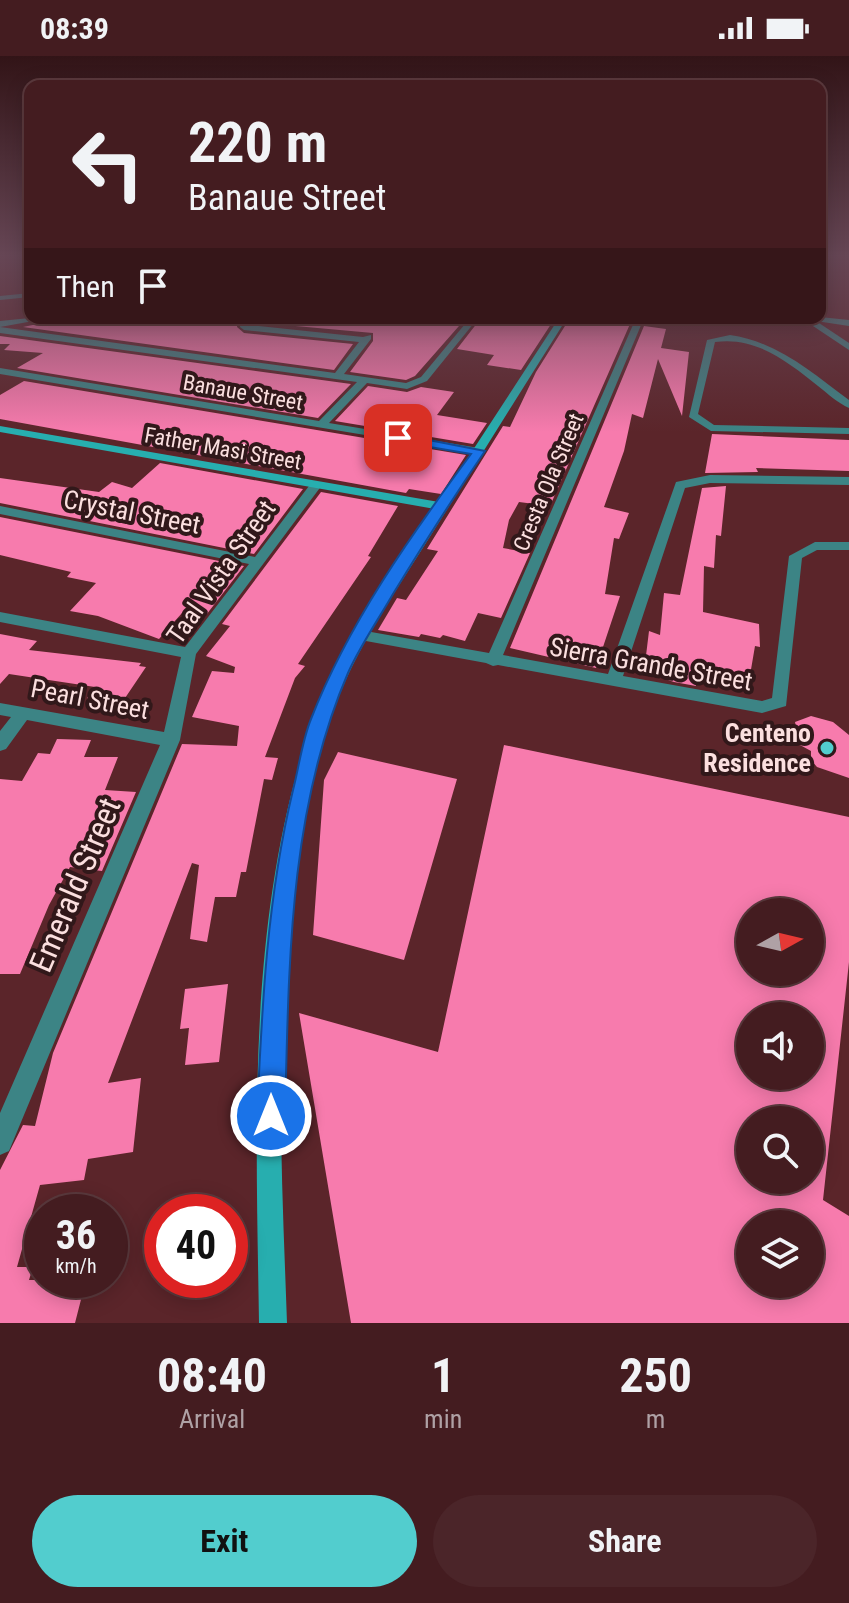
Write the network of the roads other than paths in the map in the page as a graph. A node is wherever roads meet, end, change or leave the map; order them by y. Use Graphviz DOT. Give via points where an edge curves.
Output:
graph roads {
  1 [pos="826,320"];
  2 [pos="24,321"];
  3 [pos="849,323"];
  4 [pos="0,324"];
  5 [pos="244,324"];
  6 [pos="469,324"];
  7 [pos="559,324"];
  8 [pos="637,324"];
  9 [pos="816,324"];
  10 [pos="0,330"];
  11 [pos="849,347"];
  12 [pos="0,371"];
  13 [pos="337,377"];
  14 [pos="364,381"];
  15 [pos="849,405"];
  16 [pos="321,425"];
  17 [pos="0,429"];
  18 [pos="849,431"];
  19 [pos="479,451"];
  20 [pos="849,481"];
  21 [pos="316,485"];
  22 [pos="439,506"];
  23 [pos="0,510"];
  24 [pos="849,546"];
  25 [pos="256,561"];
  26 [pos="0,617"];
  27 [pos="360,635"];
  28 [pos="189,653"];
  29 [pos="493,661"];
  30 [pos="613,682"];
  31 [pos="0,709"];
  32 [pos="23,713"];
  33 [pos="171,740"];
  34 [pos="0,744"];
  35 [pos="0,1142"];
  36 [pos="273,1323"];
  1 -- 3 [label="street"];
  2 -- 4 [label="street"];
  5 -- 13 [label="street" via="367,338"];
  6 -- 14 [label="street" via="415,385"];
  7 -- 19 [label="street"];
  8 -- 29 [label="street, Cresta Ola Street"];
  9 -- 11 [label="street"];
  10 -- 13 [label="street"];
  12 -- 16 [label="street, Banaue Street"];
  13 -- 14 [label="street"];
  14 -- 16 [label="street"];
  15 -- 18 [label="street" via="761,343 726,337 711,340 693,415 711,428"];
  16 -- 19 [label="street, Banaue Street"];
  17 -- 21 [label="street, Father Masi Street"];
  19 -- 22 [label="street"];
  20 -- 30 [label="street" via="710,479 680,485"];
  21 -- 22 [label="street, Father Masi Street"];
  21 -- 25 [label="street, Taal Vista Street"];
  22 -- 27 [label="street"];
  23 -- 25 [label="street, Crystal Street"];
  24 -- 30 [label="street, Sierra Grande Street" via="815,546 796,556 777,705 762,707"];
  25 -- 28 [label="street, Taal Vista Street"];
  26 -- 28 [label="street"];
  27 -- 29 [label="street, Sierra Grande Street"];
  27 -- 36 [label="street" via="319,723 288,854 276,962 271,1087"];
  28 -- 33 [label="street, Taal Vista Street"];
  29 -- 30 [label="street, Sierra Grande Street"];
  31 -- 32 [label="street, Pearl Street"];
  32 -- 33 [label="street, Pearl Street"];
  32 -- 34 [label="street"];
  33 -- 35 [label="street, Emerald Street"];
}
